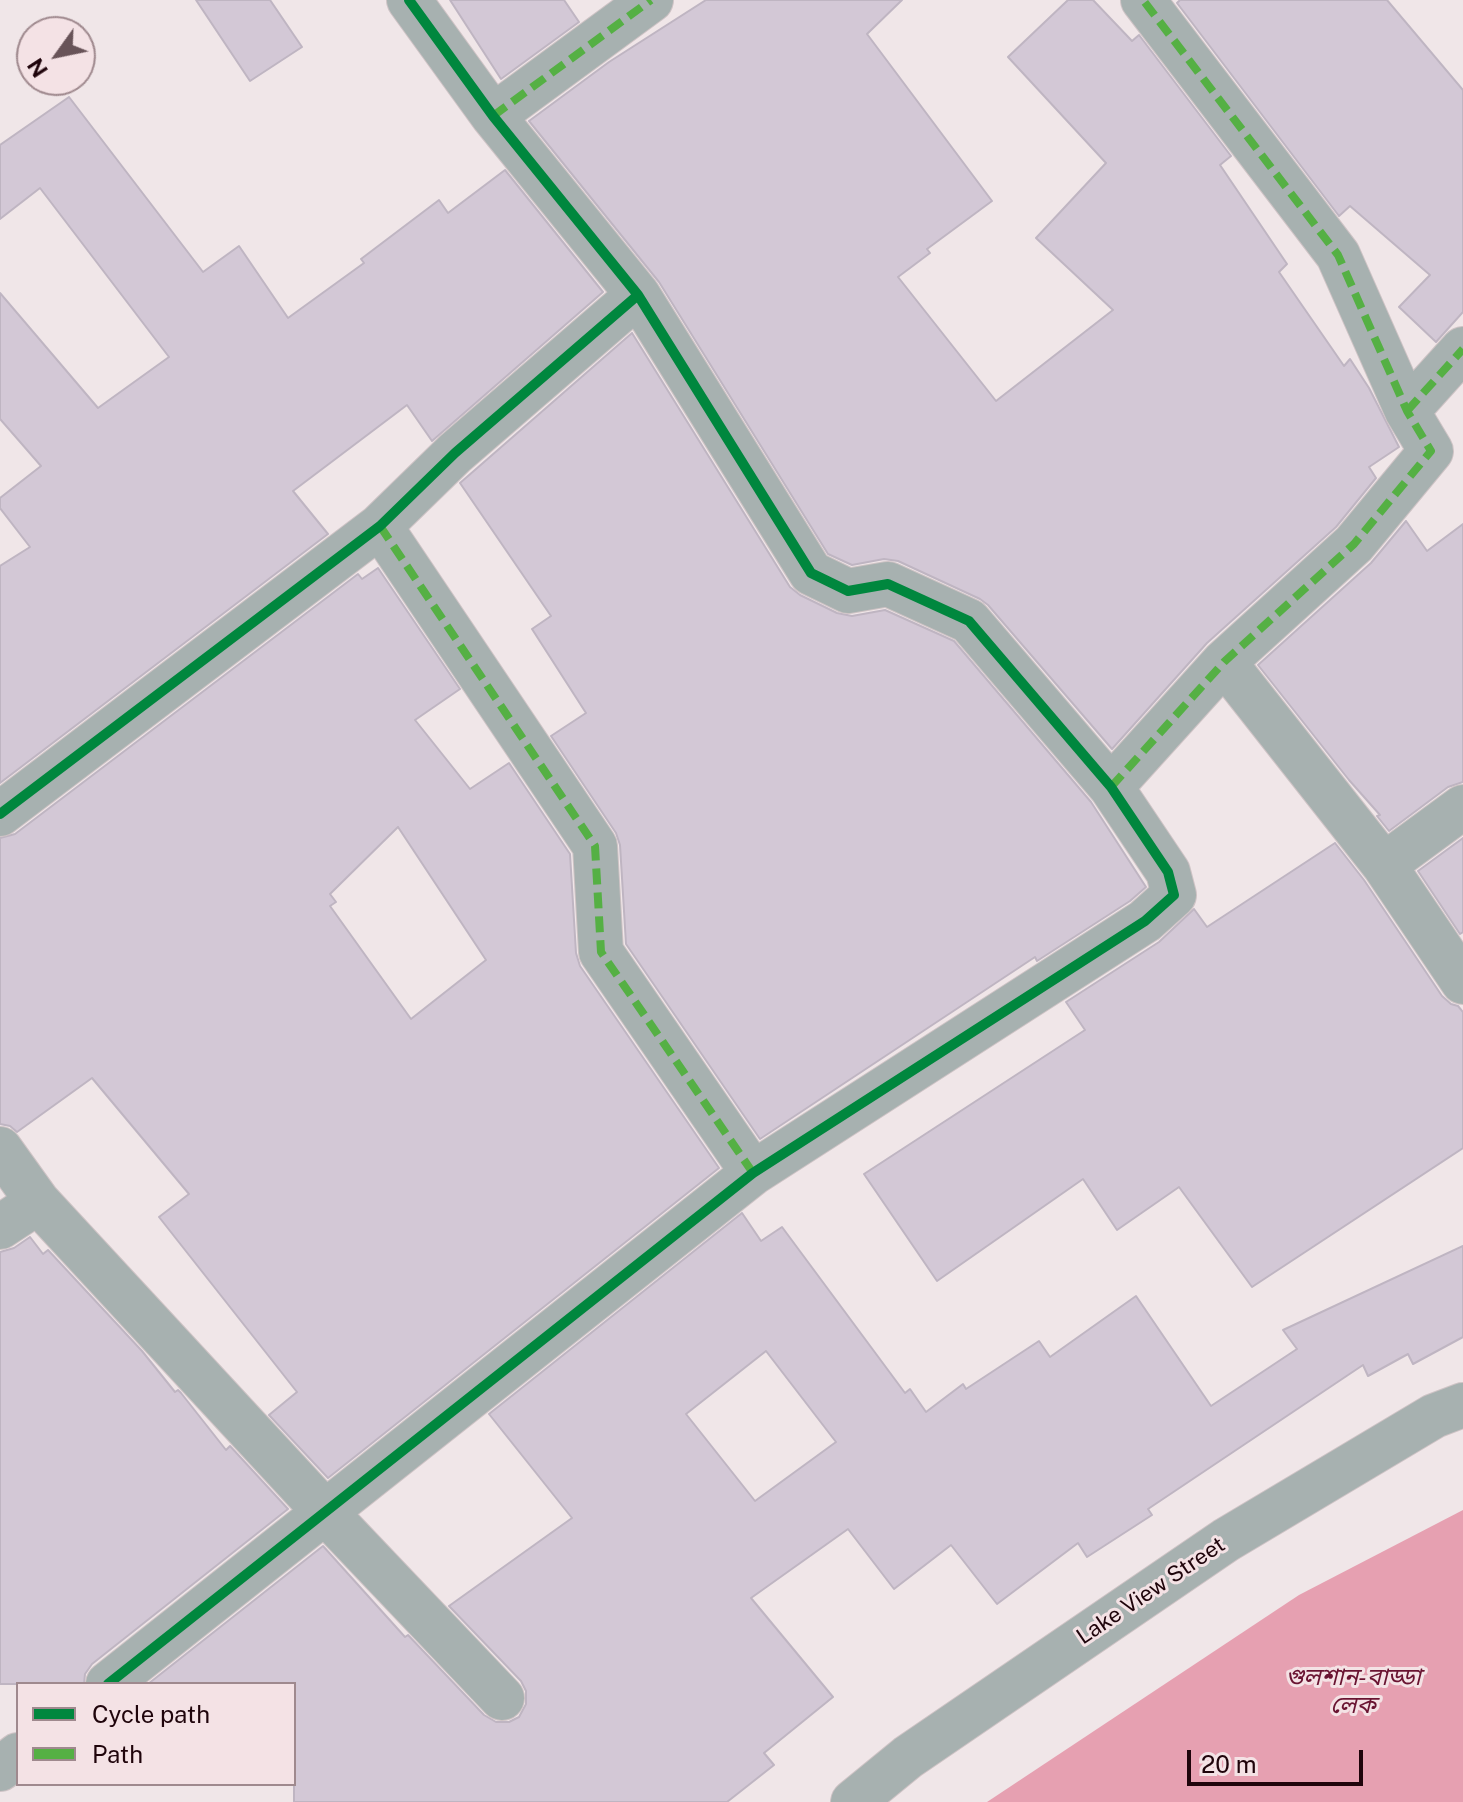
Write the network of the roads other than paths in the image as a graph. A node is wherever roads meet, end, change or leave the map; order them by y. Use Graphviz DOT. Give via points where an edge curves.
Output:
graph roads {
  1 [pos="409,0"];
  2 [pos="651,0"];
  3 [pos="1143,0"];
  4 [pos="493,116"];
  5 [pos="638,295"];
  6 [pos="1463,349"];
  7 [pos="1407,411"];
  8 [pos="380,526"];
  9 [pos="1224,662"];
  10 [pos="1111,787"];
  11 [pos="0,814"];
  12 [pos="1456,825"];
  13 [pos="1384,865"];
  14 [pos="1463,982"];
  15 [pos="0,1149"];
  16 [pos="753,1173"];
  17 [pos="38,1202"];
  18 [pos="0,1227"];
  19 [pos="1463,1405"];
  20 [pos="325,1512"];
  21 [pos="111,1682"];
  22 [pos="502,1698"];
  23 [pos="16,1757"];
  24 [pos="0,1769"];
  25 [pos="853,1802"];
  1 -- 4 [label="street"];
  2 -- 4 [label="street"];
  3 -- 7 [label="street" via="1338,255"];
  4 -- 5 [label="street"];
  5 -- 8 [label="street" via="455,453"];
  5 -- 10 [label="street" via="811,573 848,591 888,584 969,621"];
  6 -- 7 [label="street"];
  7 -- 9 [label="street" via="1431,451 1354,544"];
  8 -- 11 [label="street"];
  8 -- 16 [label="street" via="595,846 601,952"];
  9 -- 10 [label="street"];
  9 -- 13 [label="street"];
  10 -- 16 [label="street" via="1168,872 1174,895 1145,921"];
  12 -- 13 [label="street"];
  13 -- 14 [label="street"];
  15 -- 17 [label="street"];
  16 -- 20 [label="street"];
  17 -- 18 [label="street"];
  17 -- 20 [label="street"];
  19 -- 25 [label="street, Lake View Street" via="1434,1416 1226,1540 908,1757"];
  20 -- 21 [label="street"];
  20 -- 22 [label="street"];
  23 -- 24 [label="street"];
}
